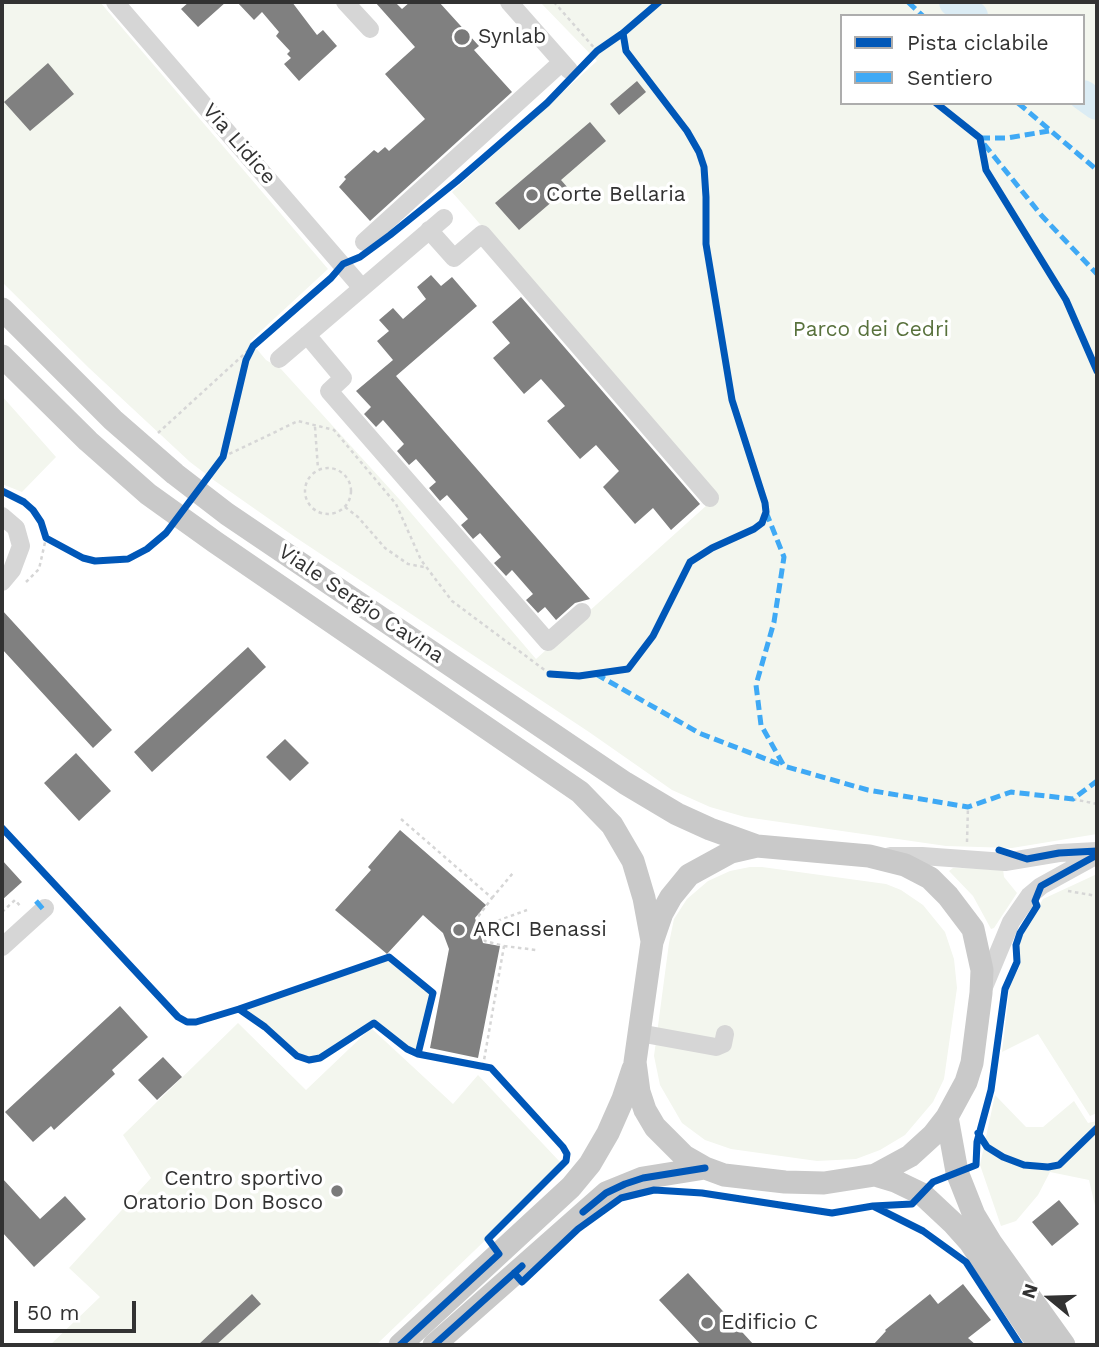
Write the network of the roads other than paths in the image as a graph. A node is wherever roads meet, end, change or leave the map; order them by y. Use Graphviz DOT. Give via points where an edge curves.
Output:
graph roads {
  1 [pos="115,2"];
  2 [pos="345,2"];
  3 [pos="509,2"];
  4 [pos="370,30"];
  5 [pos="444,218"];
  6 [pos="429,230"];
  7 [pos="364,242"];
  8 [pos="362,288"];
  9 [pos="2,309"];
  10 [pos="307,335"];
  11 [pos="2,356"];
  12 [pos="278,359"];
  13 [pos="710,498"];
  14 [pos="2,516"];
  15 [pos="2,582"];
  16 [pos="582,612"];
  17 [pos="757,846"];
  18 [pos="1097,853"];
  19 [pos="869,856"];
  20 [pos="45,908"];
  21 [pos="652,942"];
  22 [pos="2,947"];
  23 [pos="981,993"];
  24 [pos="639,1032"];
  25 [pos="725,1034"];
  26 [pos="635,1062"];
  27 [pos="947,1117"];
  28 [pos="705,1168"];
  29 [pos="876,1175"];
  30 [pos="1059,1342"];
  31 [pos="400,1345"];
  32 [pos="434,1345"];
  1 -- 8 [label="street, Via Lidice"];
  2 -- 4 [label="street"];
  3 -- 7 [label="street" via="568,69 519,101"];
  5 -- 6 [label="street"];
  6 -- 8 [label="street"];
  6 -- 13 [label="street" via="454,258 482,234"];
  8 -- 10 [label="street"];
  9 -- 17 [label="main road, Viale Sergio Cavina" via="113,420 227,514 625,783 688,819"];
  10 -- 12 [label="street"];
  10 -- 16 [label="street" via="343,378 328,391 548,642"];
  11 -- 21 [label="main road, Viale Sergio Cavina" via="148,494 580,792 612,825 634,861"];
  14 -- 15 [label="street" via="16,528 21,546"];
  17 -- 19 [label="main road"];
  17 -- 21 [label="main road" via="731,852 689,875 662,913"];
  18 -- 19 [label="street" via="1059,853 1005,862"];
  18 -- 23 [label="street" via="1029,896 1012,922"];
  19 -- 23 [label="main road" via="905,865 930,878 963,913 977,941"];
  20 -- 22 [label="street"];
  21 -- 24 [label="main road"];
  23 -- 27 [label="main road" via="972,1063"];
  24 -- 25 [label="street" via="716,1047 723,1044"];
  24 -- 26 [label="main road"];
  26 -- 28 [label="main road" via="639,1092 655,1127 684,1156"];
  26 -- 31 [label="main road" via="608,1133 571,1187"];
  27 -- 29 [label="main road" via="910,1156"];
  27 -- 30 [label="main road" via="957,1172 974,1215"];
  28 -- 29 [label="main road" via="724,1175 785,1182 824,1183"];
  28 -- 32 [label="main road" via="643,1178 606,1193"];
  29 -- 30 [label="main road" via="922,1194"];
}
